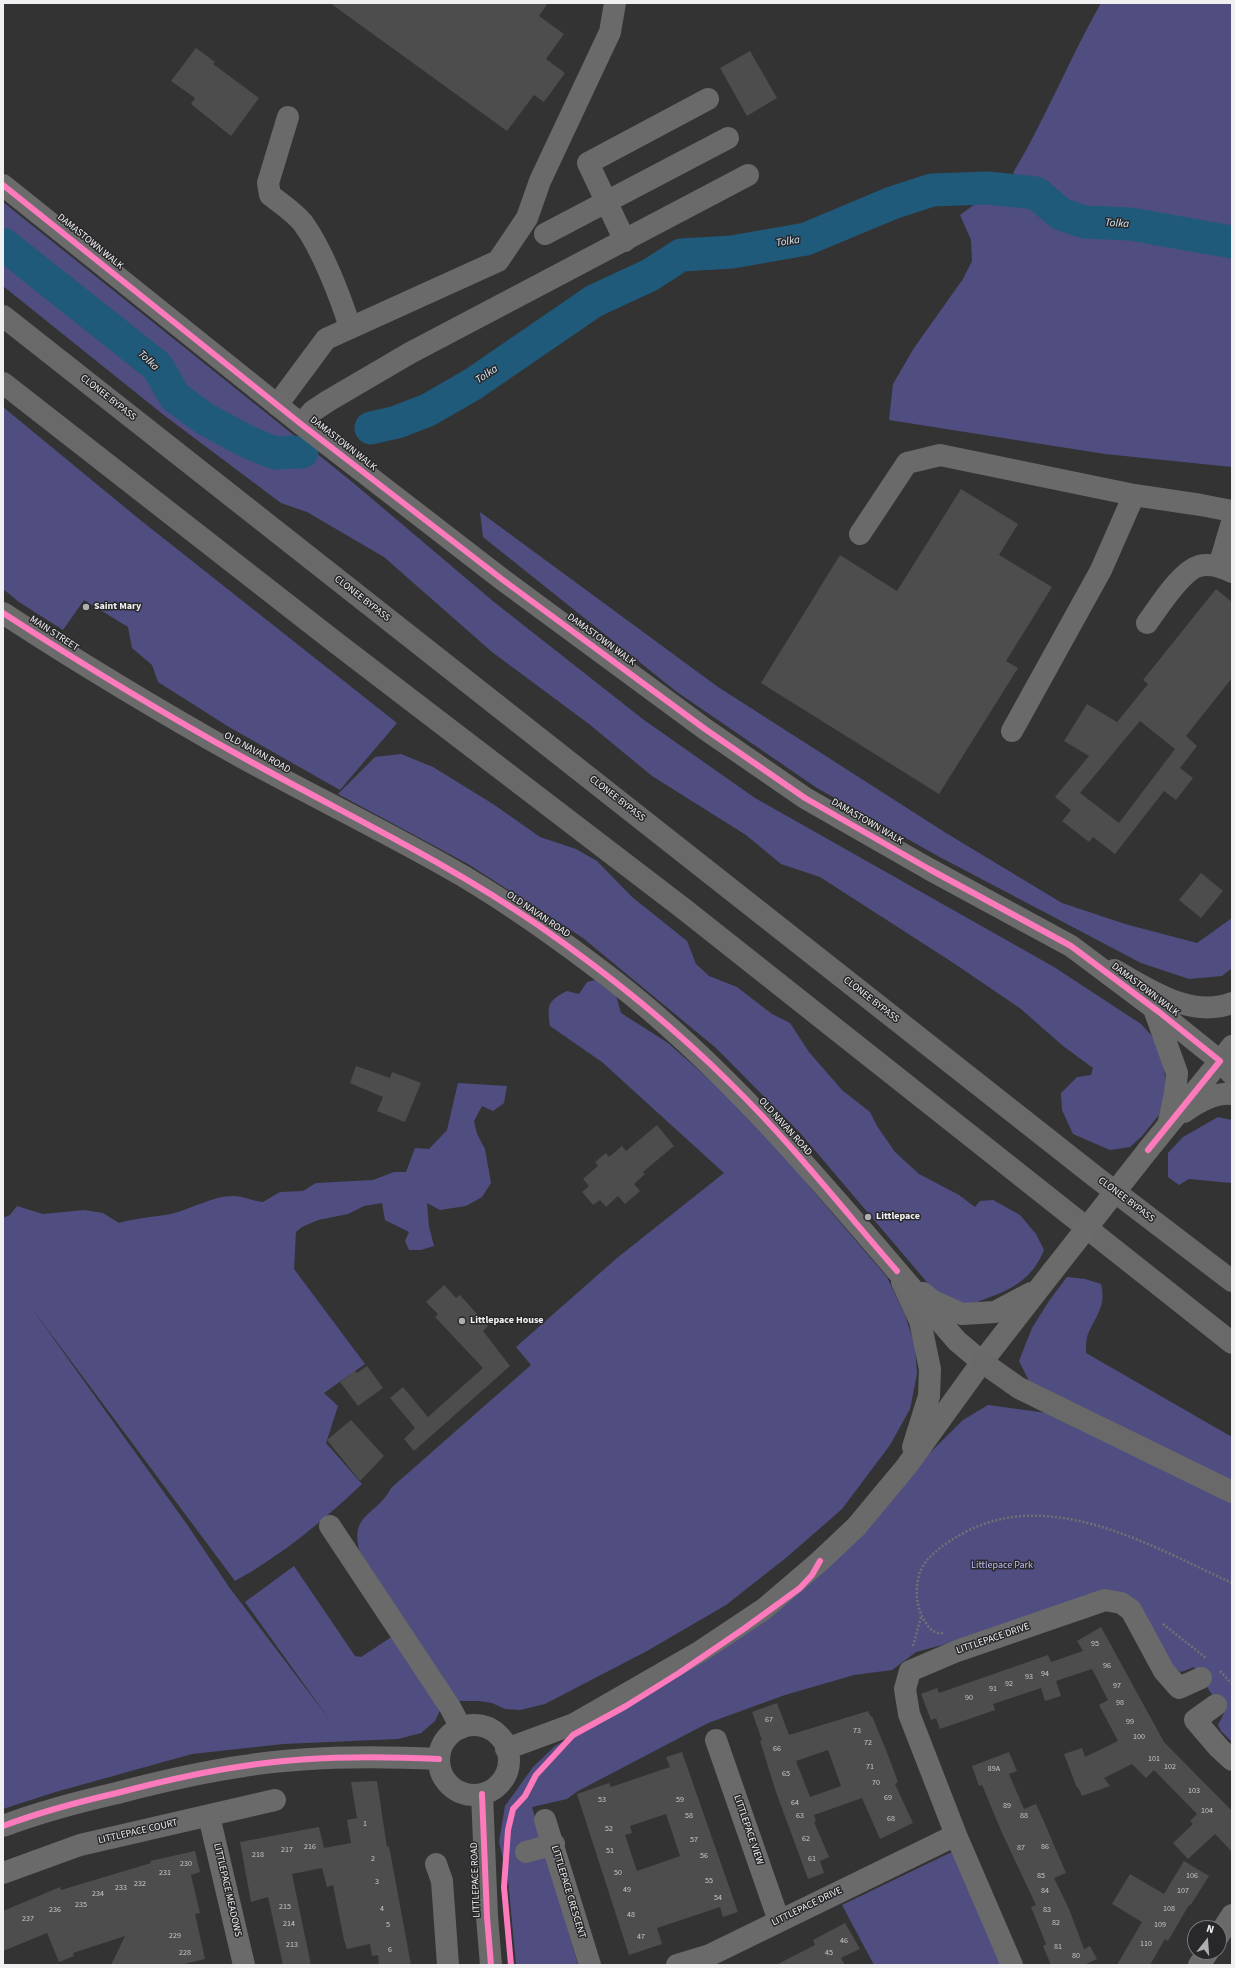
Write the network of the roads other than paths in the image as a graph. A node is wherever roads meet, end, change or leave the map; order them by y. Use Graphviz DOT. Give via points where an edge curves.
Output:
graph roads {
  1 [pos="615,3"];
  2 [pos="708,99"];
  3 [pos="288,117"];
  4 [pos="728,138"];
  5 [pos="748,175"];
  6 [pos="3,185"];
  7 [pos="606,202"];
  8 [pos="545,234"];
  9 [pos="625,241"];
  10 [pos="3,316"];
  11 [pos="350,327"];
  12 [pos="3,383"];
  13 [pos="277,405"];
  14 [pos="301,424"];
  15 [pos="1134,495"];
  16 [pos="1232,511"];
  17 [pos="1232,522"];
  18 [pos="860,534"];
  19 [pos="1226,569"];
  20 [pos="3,613"];
  21 [pos="1147,623"];
  22 [pos="94,672"];
  23 [pos="1012,731"];
  24 [pos="1071,946"];
  25 [pos="1232,1003"];
  26 [pos="1154,1009"];
  27 [pos="1228,1060"];
  28 [pos="1232,1094"];
  29 [pos="1170,1123"];
  30 [pos="897,1272"];
  31 [pos="1232,1281"];
  32 [pos="1038,1289"];
  33 [pos="1232,1343"];
  34 [pos="982,1362"];
  35 [pos="906,1467"];
  36 [pos="1232,1492"];
  37 [pos="330,1526"];
  38 [pos="1201,1678"];
  39 [pos="1216,1705"];
  40 [pos="461,1728"];
  41 [pos="716,1740"];
  42 [pos="506,1749"];
  43 [pos="439,1760"];
  44 [pos="1232,1760"];
  45 [pos="482,1794"];
  46 [pos="275,1800"];
  47 [pos="209,1816"];
  48 [pos="545,1820"];
  49 [pos="3,1826"];
  50 [pos="956,1835"];
  51 [pos="554,1844"];
  52 [pos="516,1851"];
  53 [pos="436,1864"];
  54 [pos="3,1873"];
  55 [pos="779,1921"];
  56 [pos="712,1960"];
  57 [pos="244,1965"];
  58 [pos="448,1965"];
  59 [pos="491,1965"];
  60 [pos="590,1965"];
  61 [pos="677,1965"];
  62 [pos="1012,1965"];
  1 -- 11 [label="street" via="610,32 540,181 526,218 498,261"];
  2 -- 7 [label="street" via="588,163"];
  3 -- 11 [label="street" via="269,177 270,195 292,211 304,224 322,258"];
  4 -- 7 [label="street"];
  5 -- 9 [label="street"];
  6 -- 13 [label="main road, DAMASTOWN WALK"];
  7 -- 8 [label="street"];
  7 -- 9 [label="street"];
  9 -- 14 [label="street" via="410,353 328,401 313,411"];
  10 -- 31 [label="highway, CLONEE BYPASS" via="1091,1173"];
  11 -- 13 [label="street" via="326,339"];
  12 -- 33 [label="highway" via="335,642 684,909"];
  13 -- 14 [label="main road, DAMASTOWN WALK"];
  14 -- 24 [label="main road, DAMASTOWN WALK" via="509,584 705,729 805,798"];
  15 -- 16 [label="street"];
  15 -- 18 [label="street" via="940,456 906,463"];
  15 -- 23 [label="street" via="1101,570"];
  17 -- 19 [label="street"];
  19 -- 21 [label="street" via="1198,566 1180,579"];
  20 -- 22 [label="main road, MAIN STREET"];
  22 -- 30 [label="main road, OLD NAVAN ROAD" via="242,757 463,877 538,925 607,976 678,1034 733,1086 781,1136"];
  24 -- 25 [label="street" via="1177,1002 1204,1008 1222,1007"];
  24 -- 26 [label="main road, DAMASTOWN WALK"];
  26 -- 27 [label="main road, DAMASTOWN WALK"];
  26 -- 29 [label="main road" via="1177,1073"];
  27 -- 29 [label="main road"];
  28 -- 29 [label="main road" via="1225,1093 1206,1099"];
  29 -- 32 [label="main road, bridge"];
  30 -- 32 [label="main road" via="933,1301 962,1314 995,1312"];
  30 -- 34 [label="main road, OLD NAVAN ROAD" via="956,1341"];
  30 -- 35 [label="street, OLD NAVAN ROAD" via="920,1321 930,1369 929,1396"];
  32 -- 34 [label="main road"];
  34 -- 35 [label="street"];
  34 -- 36 [label="highway" via="1019,1388"];
  35 -- 42 [label="street" via="856,1527 764,1609 701,1651 574,1724"];
  37 -- 40 [label="street" via="450,1707"];
  38 -- 50 [label="street, LITTLEPACE DRIVE" via="1179,1688 1164,1671 1131,1610 1121,1603 1105,1600 957,1651 910,1671 905,1689 909,1714"];
  39 -- 44 [label="street" via="1195,1720"];
  40 -- 42 [label="street" via="486,1728 496,1733"];
  40 -- 43 [label="street" via="446,1739"];
  41 -- 55 [label="street, LITTLEPACE VIEW"];
  42 -- 45 [label="street" via="506,1773 492,1790"];
  43 -- 45 [label="street" via="444,1780 452,1788 466,1794"];
  43 -- 49 [label="street" via="301,1760 246,1765 116,1793 53,1809"];
  45 -- 59 [label="street, LITTLEPACE ROAD"];
  46 -- 47 [label="street, LITTLEPACE COURT"];
  47 -- 54 [label="street, LITTLEPACE COURT" via="80,1845"];
  47 -- 57 [label="street, LITTLEPACE MEADOWS"];
  48 -- 51 [label="street, LITTLEPACE CRESCENT"];
  50 -- 55 [label="street, LITTLEPACE DRIVE"];
  50 -- 62 [label="street, LITTLEPACE DRIVE"];
  51 -- 52 [label="street"];
  51 -- 60 [label="street, LITTLEPACE CRESCENT"];
  53 -- 58 [label="street" via="442,1881"];
  55 -- 56 [label="street, LITTLEPACE DRIVE"];
  56 -- 61 [label="street, LITTLEPACE DRIVE"];
}
